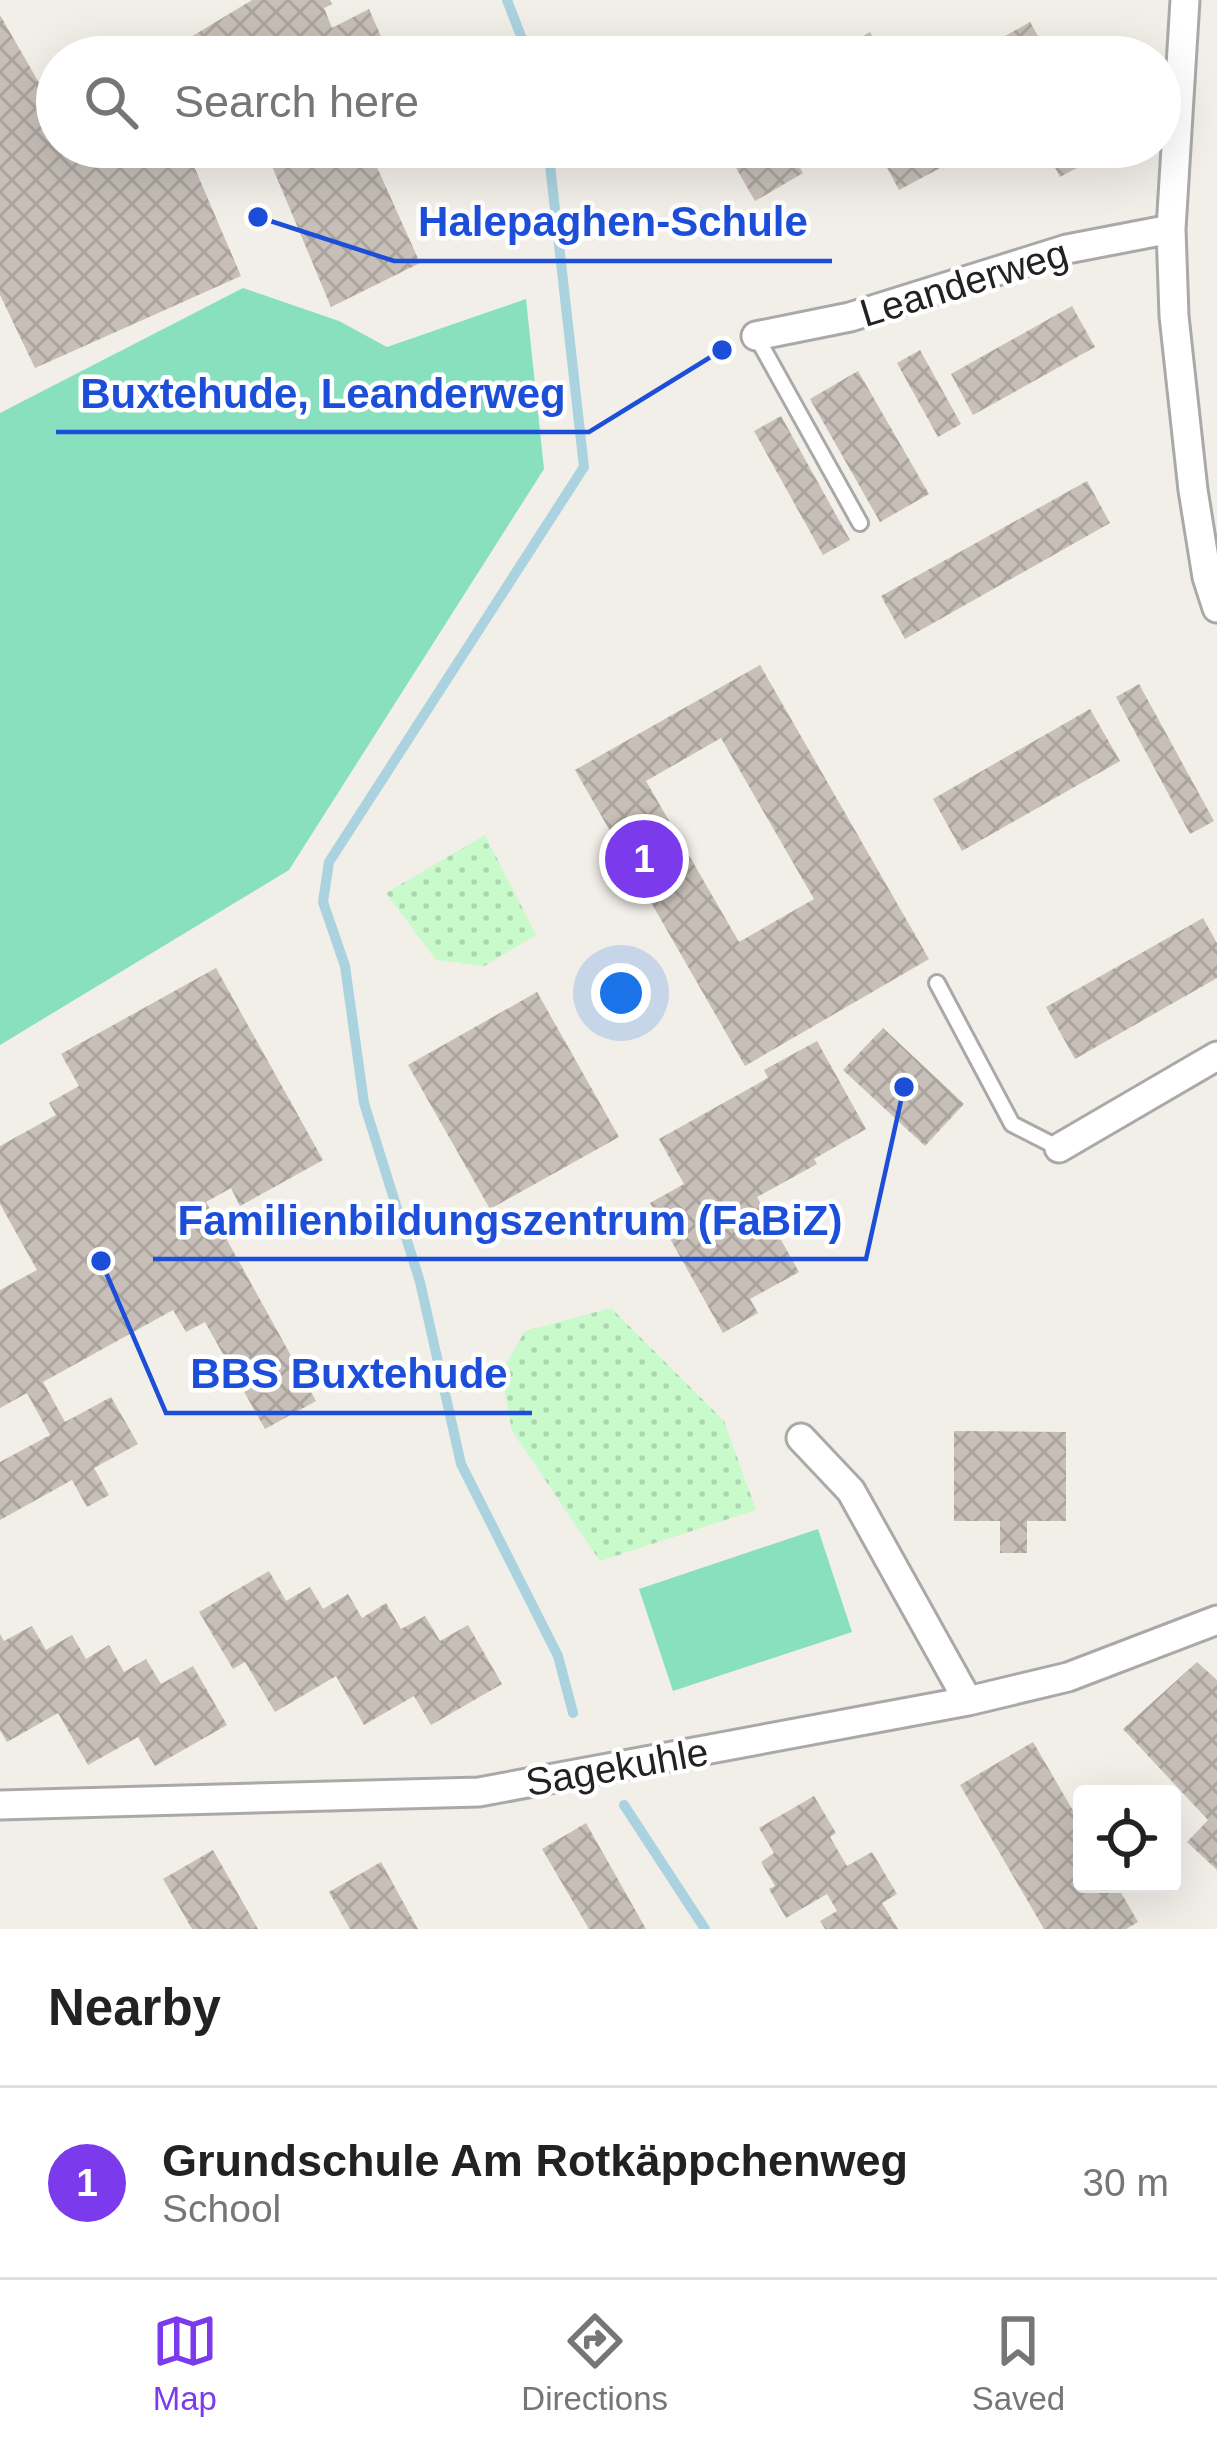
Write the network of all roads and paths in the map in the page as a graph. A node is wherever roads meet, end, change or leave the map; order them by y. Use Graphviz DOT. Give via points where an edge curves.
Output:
graph roads {
  1 [pos="1185,0"];
  2 [pos="1181,66"];
  3 [pos="1175,168"];
  4 [pos="1171,230"];
  5 [pos="756,336"];
  6 [pos="860,523"];
  7 [pos="1217,608"];
  8 [pos="937,983"];
  9 [pos="1217,1056"];
  10 [pos="1059,1148"];
  11 [pos="801,1438"];
  12 [pos="1217,1620"];
  13 [pos="968,1701"];
  14 [pos="0,1805"];
  1 -- 2 [label="street"];
  3 -- 4 [label="street"];
  4 -- 5 [label="street, Leanderweg" via="1067,250 850,317"];
  4 -- 7 [label="street" via="1193,490"];
  5 -- 6 [label="lane"];
  8 -- 10 [label="lane" via="1012,1124"];
  9 -- 10 [label="street"];
  11 -- 13 [label="street" via="851,1491"];
  12 -- 13 [label="street, Sagekuhle" via="1068,1677"];
  13 -- 14 [label="street, Sagekuhle" via="479,1792"];
}
